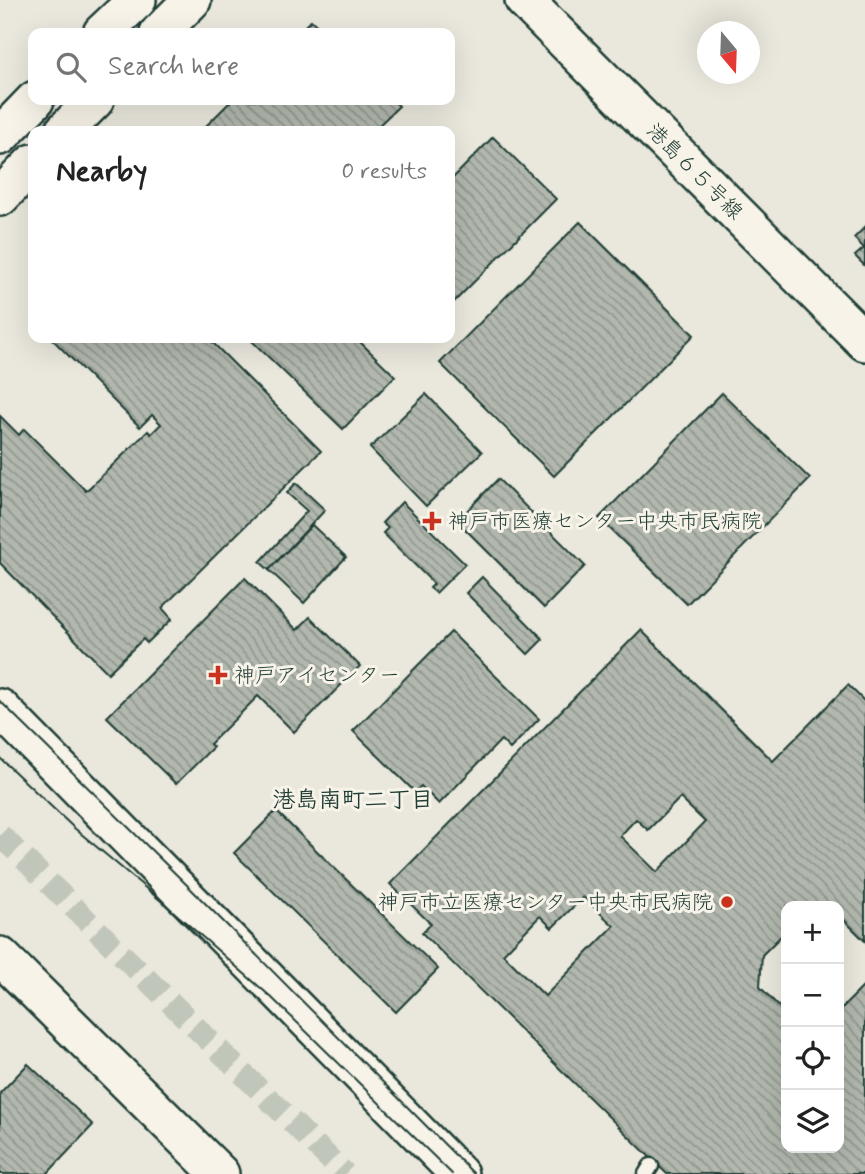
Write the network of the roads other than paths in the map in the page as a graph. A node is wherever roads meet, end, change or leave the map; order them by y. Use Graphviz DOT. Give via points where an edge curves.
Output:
graph roads {
  1 [pos="137,0"];
  2 [pos="191,0"];
  3 [pos="524,0"];
  4 [pos="107,28"];
  5 [pos="164,28"];
  6 [pos="90,105"];
  7 [pos="69,126"];
  8 [pos="28,168"];
  9 [pos="0,197"];
  10 [pos="865,342"];
  11 [pos="0,708"];
  12 [pos="0,956"];
  13 [pos="220,1174"];
  14 [pos="459,1174"];
  1 -- 4 [label="street"];
  2 -- 5 [label="street"];
  3 -- 10 [label="street, 港島６５号線"];
  6 -- 7 [label="street"];
  8 -- 9 [label="street"];
  11 -- 14 [label="street"];
  12 -- 13 [label="street"];
}
